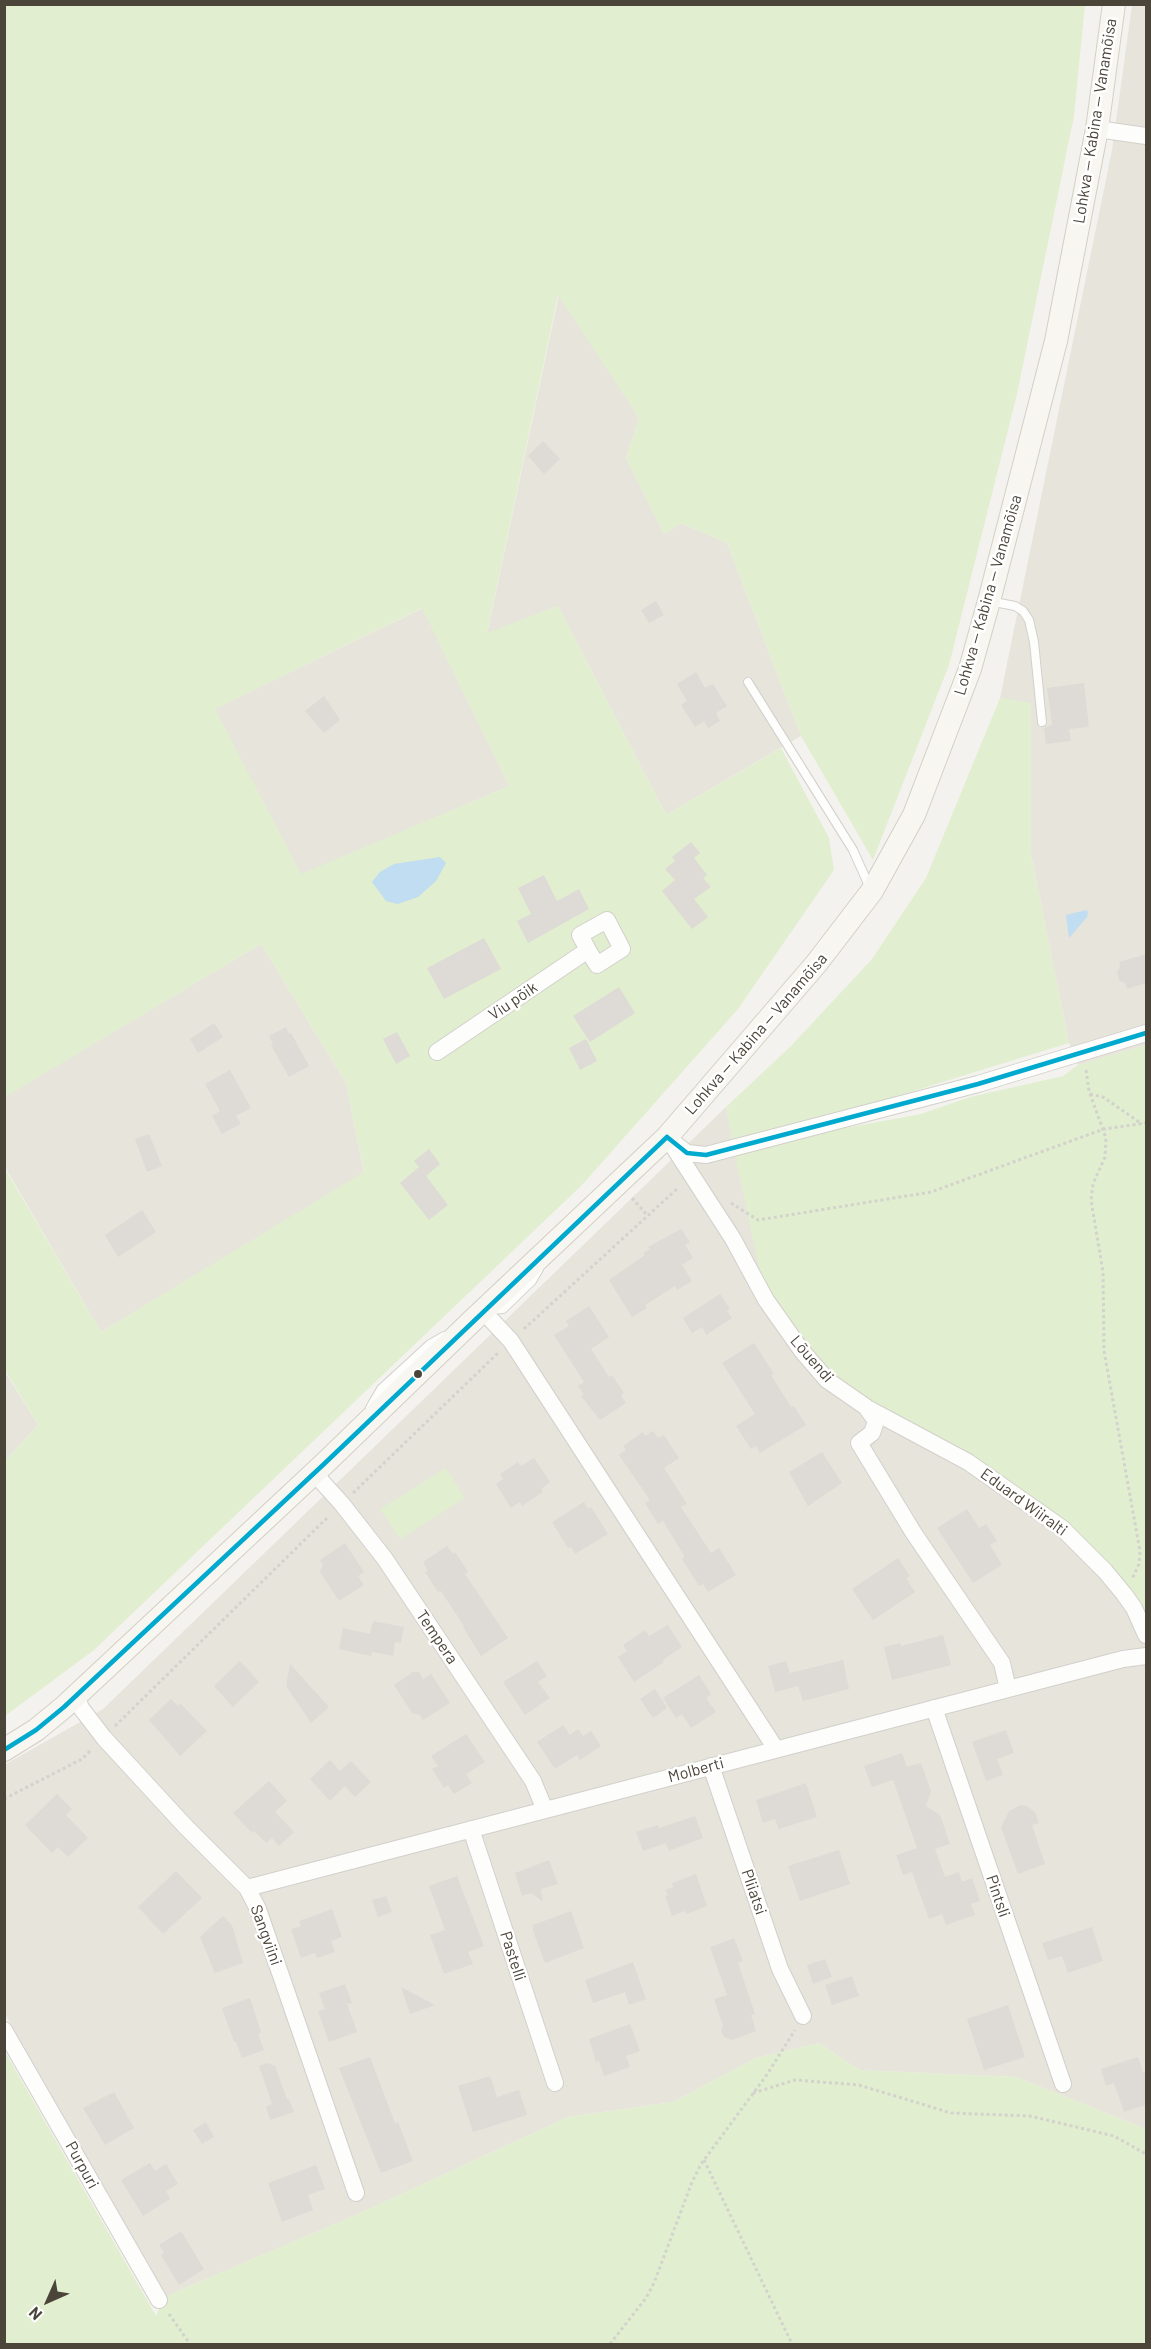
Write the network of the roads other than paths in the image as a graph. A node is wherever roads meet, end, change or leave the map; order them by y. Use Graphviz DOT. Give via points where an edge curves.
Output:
graph roads {
  1 [pos="1114,4"];
  2 [pos="1097,129"];
  3 [pos="1146,136"];
  4 [pos="989,601"];
  5 [pos="748,682"];
  6 [pos="1042,722"];
  7 [pos="872,891"];
  8 [pos="588,950"];
  9 [pos="1146,1033"];
  10 [pos="437,1052"];
  11 [pos="667,1137"];
  12 [pos="477,1316"];
  13 [pos="866,1407"];
  14 [pos="314,1473"];
  15 [pos="1146,1635"];
  16 [pos="1146,1656"];
  17 [pos="1008,1689"];
  18 [pos="76,1695"];
  19 [pos="934,1708"];
  20 [pos="776,1749"];
  21 [pos="4,1750"];
  22 [pos="711,1766"];
  23 [pos="544,1810"];
  24 [pos="471,1829"];
  25 [pos="247,1888"];
  26 [pos="803,2016"];
  27 [pos="4,2030"];
  28 [pos="555,2083"];
  29 [pos="1063,2084"];
  30 [pos="356,2193"];
  31 [pos="159,2300"];
  1 -- 2 [label="street, Lohkva — Kabina — Vanamõisa"];
  2 -- 3 [label="street"];
  2 -- 4 [label="street, Lohkva — Kabina — Vanamõisa" via="1056,341"];
  4 -- 6 [label="lane" via="1015,606 1029,620"];
  4 -- 7 [label="street, Lohkva — Kabina — Vanamõisa" via="970,669 914,815"];
  5 -- 7 [label="lane" via="853,850"];
  7 -- 11 [label="street, Lohkva — Kabina — Vanamõisa" via="816,964"];
  8 -- 10 [label="street, Viu põik"];
  9 -- 11 [label="street" via="978,1084 706,1155 687,1153"];
  11 -- 12 [label="street, Lohkva — Kabina — Vanamõisa"];
  11 -- 13 [label="street, Lõuendi" via="733,1239 766,1300 802,1351 827,1380"];
  12 -- 14 [label="street, Lohkva — Kabina — Vanamõisa"];
  12 -- 20 [label="street" via="511,1341"];
  13 -- 15 [label="street, Eduard Wiiralti" via="968,1462 1062,1528 1124,1594"];
  13 -- 17 [label="street" via="876,1421 872,1433 859,1443 913,1532 1002,1663"];
  14 -- 18 [label="street, Lohkva — Kabina — Vanamõisa"];
  14 -- 23 [label="street, Tempera" via="385,1559 533,1781"];
  16 -- 17 [label="street, Molberti"];
  17 -- 19 [label="street, Molberti"];
  18 -- 21 [label="street, Lohkva — Kabina — Vanamõisa" via="36,1730"];
  18 -- 25 [label="street, Sangviini" via="81,1708 104,1737"];
  19 -- 20 [label="street, Molberti"];
  19 -- 29 [label="street, Pintsli"];
  20 -- 22 [label="street, Molberti"];
  22 -- 23 [label="street, Molberti"];
  22 -- 26 [label="street, Pliiatsi" via="780,1969"];
  23 -- 24 [label="street, Molberti"];
  24 -- 25 [label="street, Molberti"];
  24 -- 28 [label="street, Pastelli"];
  25 -- 30 [label="street, Sangviini" via="258,1909"];
  27 -- 31 [label="street, Purpuri"];
}
